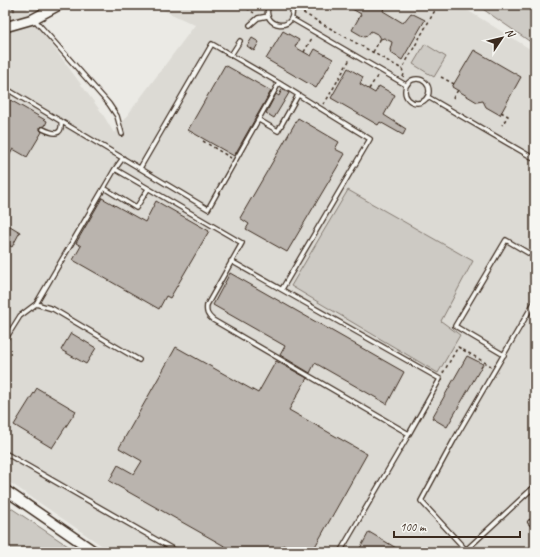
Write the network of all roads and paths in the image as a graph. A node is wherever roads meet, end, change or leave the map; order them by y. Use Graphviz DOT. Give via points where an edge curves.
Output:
graph roads {
  1 [pos="59,5"];
  2 [pos="242,5"];
  3 [pos="268,5"];
  4 [pos="291,5"];
  5 [pos="301,5"];
  6 [pos="311,5"];
  7 [pos="438,5"];
  8 [pos="529,5"];
  9 [pos="296,6"];
  10 [pos="535,9"];
  11 [pos="268,16"];
  12 [pos="263,18"];
  13 [pos="33,19"];
  14 [pos="292,19"];
  15 [pos="250,25"];
  16 [pos="5,27"];
  17 [pos="314,32"];
  18 [pos="381,38"];
  19 [pos="240,41"];
  20 [pos="304,52"];
  21 [pos="373,52"];
  22 [pos="353,54"];
  23 [pos="231,55"];
  24 [pos="402,69"];
  25 [pos="381,70"];
  26 [pos="441,77"];
  27 [pos="401,82"];
  28 [pos="280,83"];
  29 [pos="454,84"];
  30 [pos="406,85"];
  31 [pos="5,88"];
  32 [pos="369,89"];
  33 [pos="458,90"];
  34 [pos="298,95"];
  35 [pos="428,97"];
  36 [pos="453,98"];
  37 [pos="326,101"];
  38 [pos="501,112"];
  39 [pos="259,120"];
  40 [pos="61,121"];
  41 [pos="502,125"];
  42 [pos="43,129"];
  43 [pos="122,134"];
  44 [pos="203,141"];
  45 [pos="123,158"];
  46 [pos="535,159"];
  47 [pos="236,161"];
  48 [pos="140,168"];
  49 [pos="115,169"];
  50 [pos="104,188"];
  51 [pos="148,189"];
  52 [pos="535,257"];
  53 [pos="231,261"];
  54 [pos="282,289"];
  55 [pos="535,301"];
  56 [pos="36,304"];
  57 [pos="5,340"];
  58 [pos="504,355"];
  59 [pos="139,360"];
  60 [pos="496,368"];
  61 [pos="440,379"];
  62 [pos="409,434"];
  63 [pos="5,453"];
  64 [pos="535,486"];
  65 [pos="5,490"];
  66 [pos="530,522"];
  67 [pos="535,527"];
  68 [pos="467,551"];
  69 [pos="95,552"];
  70 [pos="178,552"];
  71 [pos="340,552"];
  1 -- 13 [label="street"];
  2 -- 12 [label="path"];
  3 -- 11 [label="lane"];
  4 -- 14 [label="lane"];
  5 -- 6 [label="path"];
  7 -- 24 [label="path"];
  8 -- 10 [label="path"];
  9 -- 21 [label="path" via="298,10"];
  11 -- 12 [label="lane"];
  11 -- 14 [label="lane" via="275,24 281,25"];
  12 -- 15 [label="lane" via="258,18"];
  13 -- 16 [label="street"];
  13 -- 43 [label="lane" via="110,104 117,116"];
  14 -- 17 [label="lane"];
  17 -- 20 [label="path"];
  17 -- 22 [label="lane"];
  18 -- 21 [label="path"];
  19 -- 23 [label="lane"];
  21 -- 24 [label="path"];
  22 -- 25 [label="lane"];
  22 -- 37 [label="path"];
  23 -- 28 [label="lane"];
  23 -- 48 [label="lane" via="212,44"];
  24 -- 27 [label="path" via="404,74"];
  25 -- 27 [label="lane"];
  25 -- 32 [label="path"];
  26 -- 29 [label="path"];
  27 -- 30 [label="lane"];
  28 -- 34 [label="lane"];
  28 -- 39 [label="lane"];
  30 -- 35 [label="lane" via="415,79 424,81 429,89"];
  30 -- 35 [label="lane" via="406,97 414,103 423,102"];
  31 -- 40 [label="lane"];
  33 -- 36 [label="path"];
  34 -- 39 [label="lane" via="278,130"];
  34 -- 54 [label="lane" via="370,139"];
  35 -- 46 [label="lane"];
  38 -- 41 [label="path" via="508,116"];
  39 -- 47 [label="lane"];
  40 -- 42 [label="lane" via="62,127 56,134"];
  40 -- 45 [label="lane"];
  44 -- 47 [label="path"];
  45 -- 48 [label="lane"];
  45 -- 49 [label="lane"];
  47 -- 48 [label="lane" via="208,209"];
  49 -- 50 [label="lane"];
  49 -- 51 [label="lane"];
  50 -- 51 [label="lane" via="136,208"];
  50 -- 56 [label="lane"];
  51 -- 53 [label="lane" via="242,243"];
  52 -- 58 [label="lane" via="506,240 455,326"];
  53 -- 54 [label="lane"];
  53 -- 62 [label="lane" via="207,305 208,316"];
  54 -- 61 [label="lane"];
  55 -- 58 [label="lane"];
  56 -- 57 [label="lane" via="20,316"];
  56 -- 59 [label="lane" via="53,309"];
  58 -- 60 [label="lane"];
  60 -- 61 [label="path" via="458,347"];
  60 -- 68 [label="lane" via="421,501"];
  61 -- 62 [label="lane"];
  62 -- 71 [label="lane"];
  63 -- 70 [label="lane"];
  64 -- 68 [label="lane"];
  65 -- 69 [label="street"];
  66 -- 67 [label="lane"];
}
